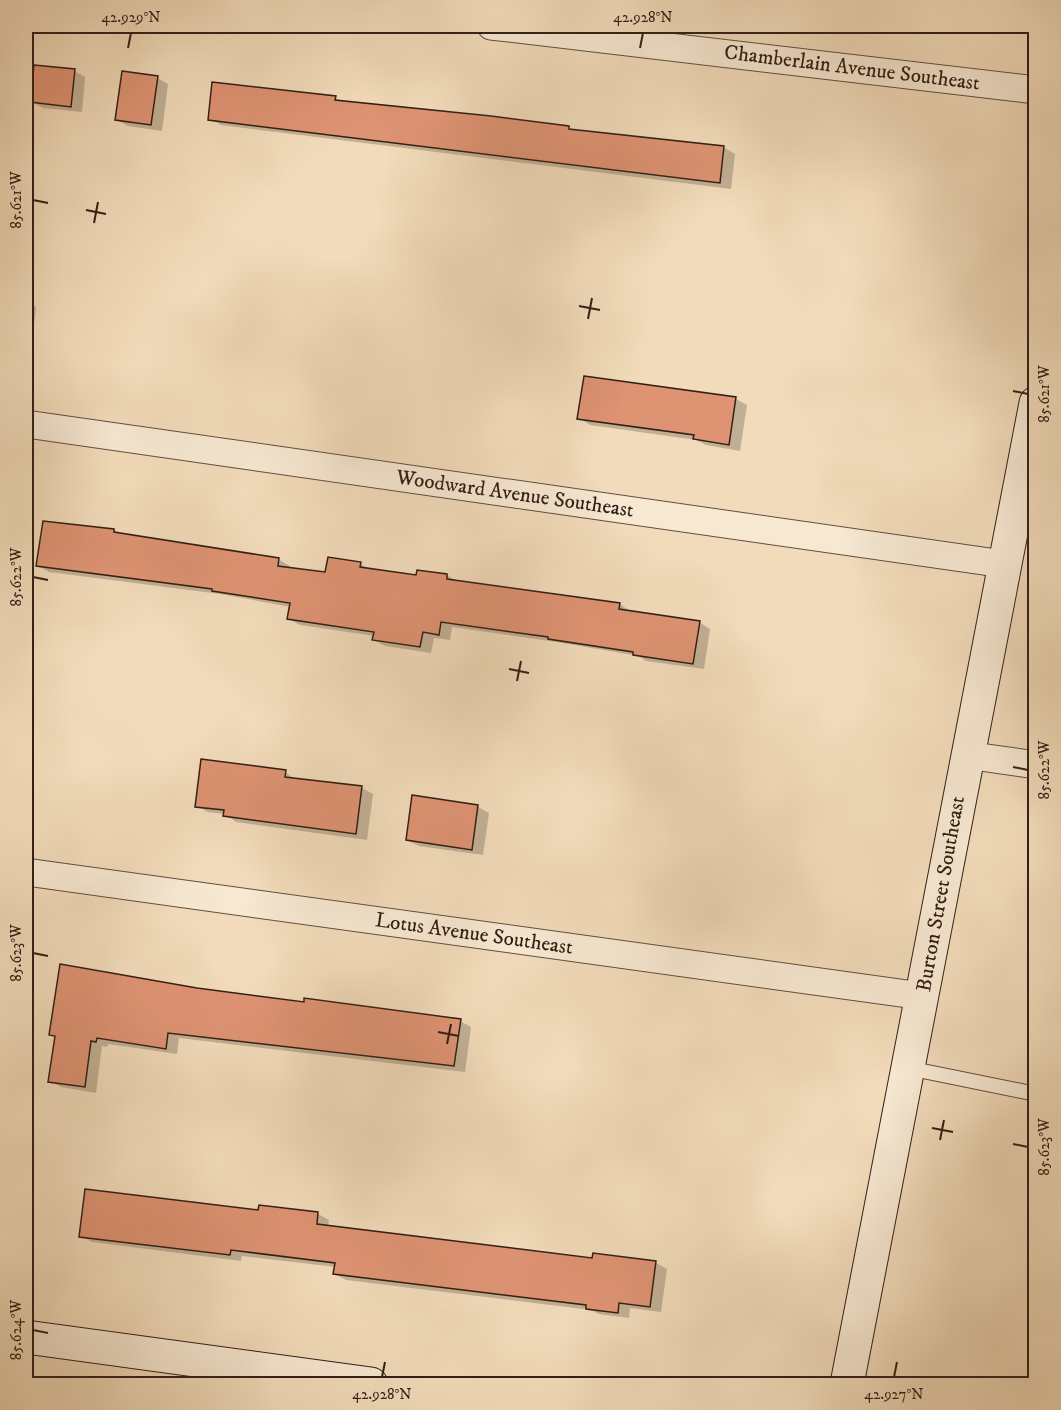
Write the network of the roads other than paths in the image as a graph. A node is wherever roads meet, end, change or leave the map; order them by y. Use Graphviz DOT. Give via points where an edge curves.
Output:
graph roads {
  1 [pos="491,26"];
  2 [pos="1035,90"];
  3 [pos="1035,403"];
  4 [pos="26,424"];
  5 [pos="1004,564"];
  6 [pos="966,755"];
  7 [pos="1035,765"];
  8 [pos="26,872"];
  9 [pos="922,996"];
  10 [pos="908,1068"];
  11 [pos="1035,1094"];
  12 [pos="26,1337"];
  13 [pos="371,1384"];
  14 [pos="847,1384"];
  1 -- 2 [label="street, Chamberlain Avenue Southeast"];
  3 -- 5 [label="main road, Burton Street Southeast"];
  4 -- 5 [label="street, Woodward Avenue Southeast"];
  5 -- 6 [label="main road, Burton Street Southeast"];
  6 -- 7 [label="street"];
  6 -- 9 [label="main road, Burton Street Southeast"];
  8 -- 9 [label="street, Lotus Avenue Southeast"];
  9 -- 10 [label="main road, Burton Street Southeast"];
  10 -- 11 [label="lane"];
  10 -- 14 [label="main road, Burton Street Southeast"];
  12 -- 13 [label="main road"];
}
